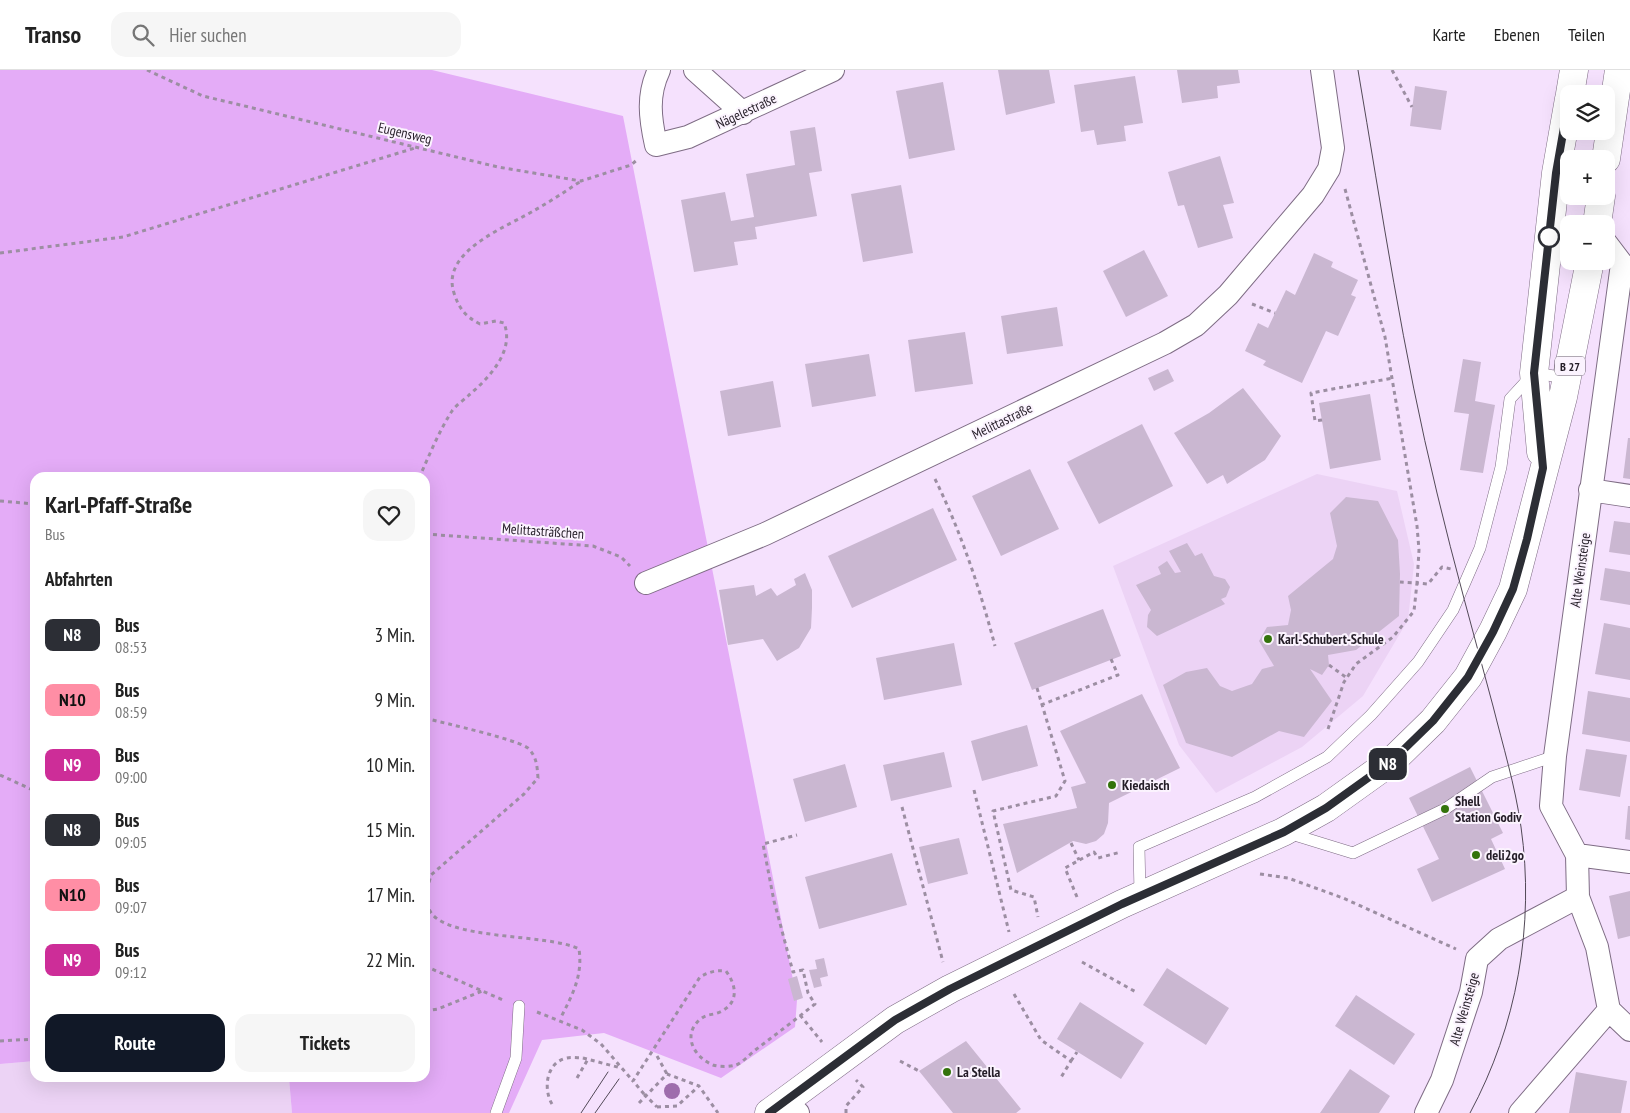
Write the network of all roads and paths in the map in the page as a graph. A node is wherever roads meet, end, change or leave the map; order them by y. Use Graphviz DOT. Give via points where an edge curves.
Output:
graph roads {
  1 [pos="147,70"];
  2 [pos="659,70"];
  3 [pos="695,70"];
  4 [pos="833,70"];
  5 [pos="1322,70"];
  6 [pos="1392,70"];
  7 [pos="1574,70"];
  8 [pos="1619,70"];
  9 [pos="1572,85"];
  10 [pos="1412,107"];
  11 [pos="744,113"];
  12 [pos="1562,140"];
  13 [pos="656,145"];
  14 [pos="415,147"];
  15 [pos="1333,148"];
  16 [pos="1607,150"];
  17 [pos="581,181"];
  18 [pos="0,253"];
  19 [pos="1615,255"];
  20 [pos="1588,270"];
  21 [pos="1534,373"];
  22 [pos="1393,378"];
  23 [pos="1567,378"];
  24 [pos="1322,420"];
  25 [pos="924,458"];
  26 [pos="1543,468"];
  27 [pos="422,472"];
  28 [pos="1590,490"];
  29 [pos="1630,496"];
  30 [pos="0,501"];
  31 [pos="30,504"];
  32 [pos="430,534"];
  33 [pos="1400,582"];
  34 [pos="646,583"];
  35 [pos="1417,584"];
  36 [pos="1428,584"];
  37 [pos="995,646"];
  38 [pos="1111,660"];
  39 [pos="1330,665"];
  40 [pos="1347,678"];
  41 [pos="1037,688"];
  42 [pos="1042,705"];
  43 [pos="430,719"];
  44 [pos="1331,753"];
  45 [pos="1555,756"];
  46 [pos="0,775"];
  47 [pos="30,789"];
  48 [pos="974,790"];
  49 [pos="902,807"];
  50 [pos="1284,832"];
  51 [pos="797,835"];
  52 [pos="1071,843"];
  53 [pos="1577,855"];
  54 [pos="1098,858"];
  55 [pos="1079,860"];
  56 [pos="1630,862"];
  57 [pos="1069,875"];
  58 [pos="1252,877"];
  59 [pos="430,879"];
  60 [pos="1140,896"];
  61 [pos="1578,897"];
  62 [pos="430,910"];
  63 [pos="1044,942"];
  64 [pos="1015,957"];
  65 [pos="1477,959"];
  66 [pos="1082,962"];
  67 [pos="430,968"];
  68 [pos="950,989"];
  69 [pos="1136,992"];
  70 [pos="1014,994"];
  71 [pos="519,1006"];
  72 [pos="430,1010"];
  73 [pos="1609,1010"];
  74 [pos="1630,1030"];
  75 [pos="30,1039"];
  76 [pos="0,1041"];
  77 [pos="1078,1052"];
  78 [pos="657,1056"];
  79 [pos="588,1059"];
  80 [pos="900,1061"];
  81 [pos="1071,1061"];
  82 [pos="622,1068"];
  83 [pos="919,1071"];
  84 [pos="667,1074"];
  85 [pos="577,1078"];
  86 [pos="1060,1079"];
  87 [pos="632,1081"];
  88 [pos="699,1086"];
  89 [pos="639,1102"];
  90 [pos="552,1104"];
  91 [pos="784,1109"];
  92 [pos="496,1113"];
  93 [pos="718,1113"];
  94 [pos="1426,1113"];
  95 [pos="1520,1113"];
  1 -- 14 [label="path, Eugensweg" via="204,96"];
  2 -- 13 [label="street" via="651,86 650,120"];
  3 -- 11 [label="street"];
  4 -- 11 [label="street, Nägelestraße"];
  5 -- 15 [label="street"];
  6 -- 10 [label="path"];
  7 -- 9 [label="main road"];
  8 -- 16 [label="main road"];
  11 -- 13 [label="street, Nägelestraße" via="688,137"];
  12 -- 21 [label="main road, B 27"];
  13 -- 17 [label="path, Eugensweg" via="631,164"];
  14 -- 17 [label="path, Eugensweg" via="498,167"];
  14 -- 18 [label="path" via="124,237"];
  15 -- 22 [label="path" via="1385,337"];
  15 -- 25 [label="street, Melittastraße" via="1329,169 1313,195 1228,294 1196,325 1165,343"];
  17 -- 27 [label="path" via="483,239 467,251 456,266 450,283 466,316 480,324 504,323 508,334 505,350 493,370 453,409"];
  19 -- 28 [label="street, Alte Weinsteige" via="1622,264"];
  20 -- 23 [label="main road, B 27"];
  21 -- 23 [label="lane"];
  21 -- 26 [label="main road, B 27"];
  21 -- 44 [label="lane" via="1510,399 1501,467 1480,548 1453,610 1418,662 1371,715"];
  22 -- 24 [label="path" via="1311,393 1315,421"];
  22 -- 35 [label="path" via="1417,526"];
  23 -- 26 [label="main road, B 27"];
  25 -- 34 [label="street, Melittastraße" via="765,534"];
  25 -- 37 [label="path" via="948,507 984,603"];
  26 -- 50 [label="main road, B 27" via="1513,589 1468,677 1433,721 1393,760 1326,808"];
  28 -- 29 [label="street"];
  28 -- 45 [label="street, Alte Weinsteige"];
  30 -- 31 [label="path"];
  32 -- 34 [label="path, Melittasträßchen" via="592,546 621,557"];
  33 -- 35 [label="path"];
  35 -- 36 [label="path"];
  35 -- 40 [label="path" via="1414,611 1393,638 1356,664"];
  38 -- 42 [label="path" via="1118,676"];
  39 -- 40 [label="path"];
  40 -- 44 [label="path" via="1323,745"];
  41 -- 42 [label="path"];
  42 -- 63 [label="path" via="1065,781 1056,796 993,811 1011,890 1034,897"];
  43 -- 59 [label="path, bridge" via="502,737 527,747 536,760 538,778"];
  44 -- 60 [label="lane" via="1255,797 1139,848"];
  45 -- 50 [label="lane" via="1492,777 1445,809 1353,853"];
  45 -- 53 [label="street, Alte Weinsteige" via="1551,806"];
  46 -- 47 [label="path"];
  48 -- 64 [label="path"];
  49 -- 68 [label="path"];
  50 -- 60 [label="main road, B 27"];
  51 -- 87 [label="path" via="763,844 792,972 803,970 808,993 815,1004 737,1065 717,1066 702,1061 693,1049 692,1031 700,1019 728,1007 735,992 726,972 708,972 700,977"];
  52 -- 55 [label="path"];
  53 -- 56 [label="street"];
  53 -- 61 [label="street, Alte Weinsteige"];
  54 -- 55 [label="path" via="1094,852"];
  55 -- 57 [label="path" via="1065,868"];
  58 -- 65 [label="path" via="1261,874 1288,878"];
  60 -- 63 [label="main road, B 27"];
  61 -- 65 [label="street, Alte Weinsteige" via="1499,939"];
  61 -- 73 [label="street, Alte Weinsteige" via="1597,947"];
  62 -- 82 [label="path, bridge" via="441,923 504,937 568,943 579,949 579,976 560,1019 601,1044"];
  63 -- 64 [label="main road, B 27"];
  64 -- 68 [label="main road, B 27"];
  65 -- 94 [label="street, Alte Weinsteige" via="1471,992 1442,1080"];
  66 -- 69 [label="path"];
  67 -- 72 [label="path" via="482,991"];
  68 -- 91 [label="main road, B 27" via="895,1020"];
  70 -- 81 [label="path" via="1041,1040"];
  71 -- 92 [label="lane" via="516,1058"];
  73 -- 74 [label="street"];
  73 -- 95 [label="street"];
  75 -- 76 [label="path"];
  77 -- 81 [label="path"];
  78 -- 84 [label="path"];
  79 -- 82 [label="path, bridge"];
  79 -- 85 [label="path"];
  79 -- 90 [label="path" via="565,1058 551,1069 545,1086"];
  80 -- 83 [label="path"];
  81 -- 86 [label="path"];
  82 -- 87 [label="path, bridge"];
  84 -- 88 [label="path"];
  84 -- 89 [label="path"];
  87 -- 88 [label="path, bridge" via="657,1106 677,1106"];
  88 -- 93 [label="path"];
}
